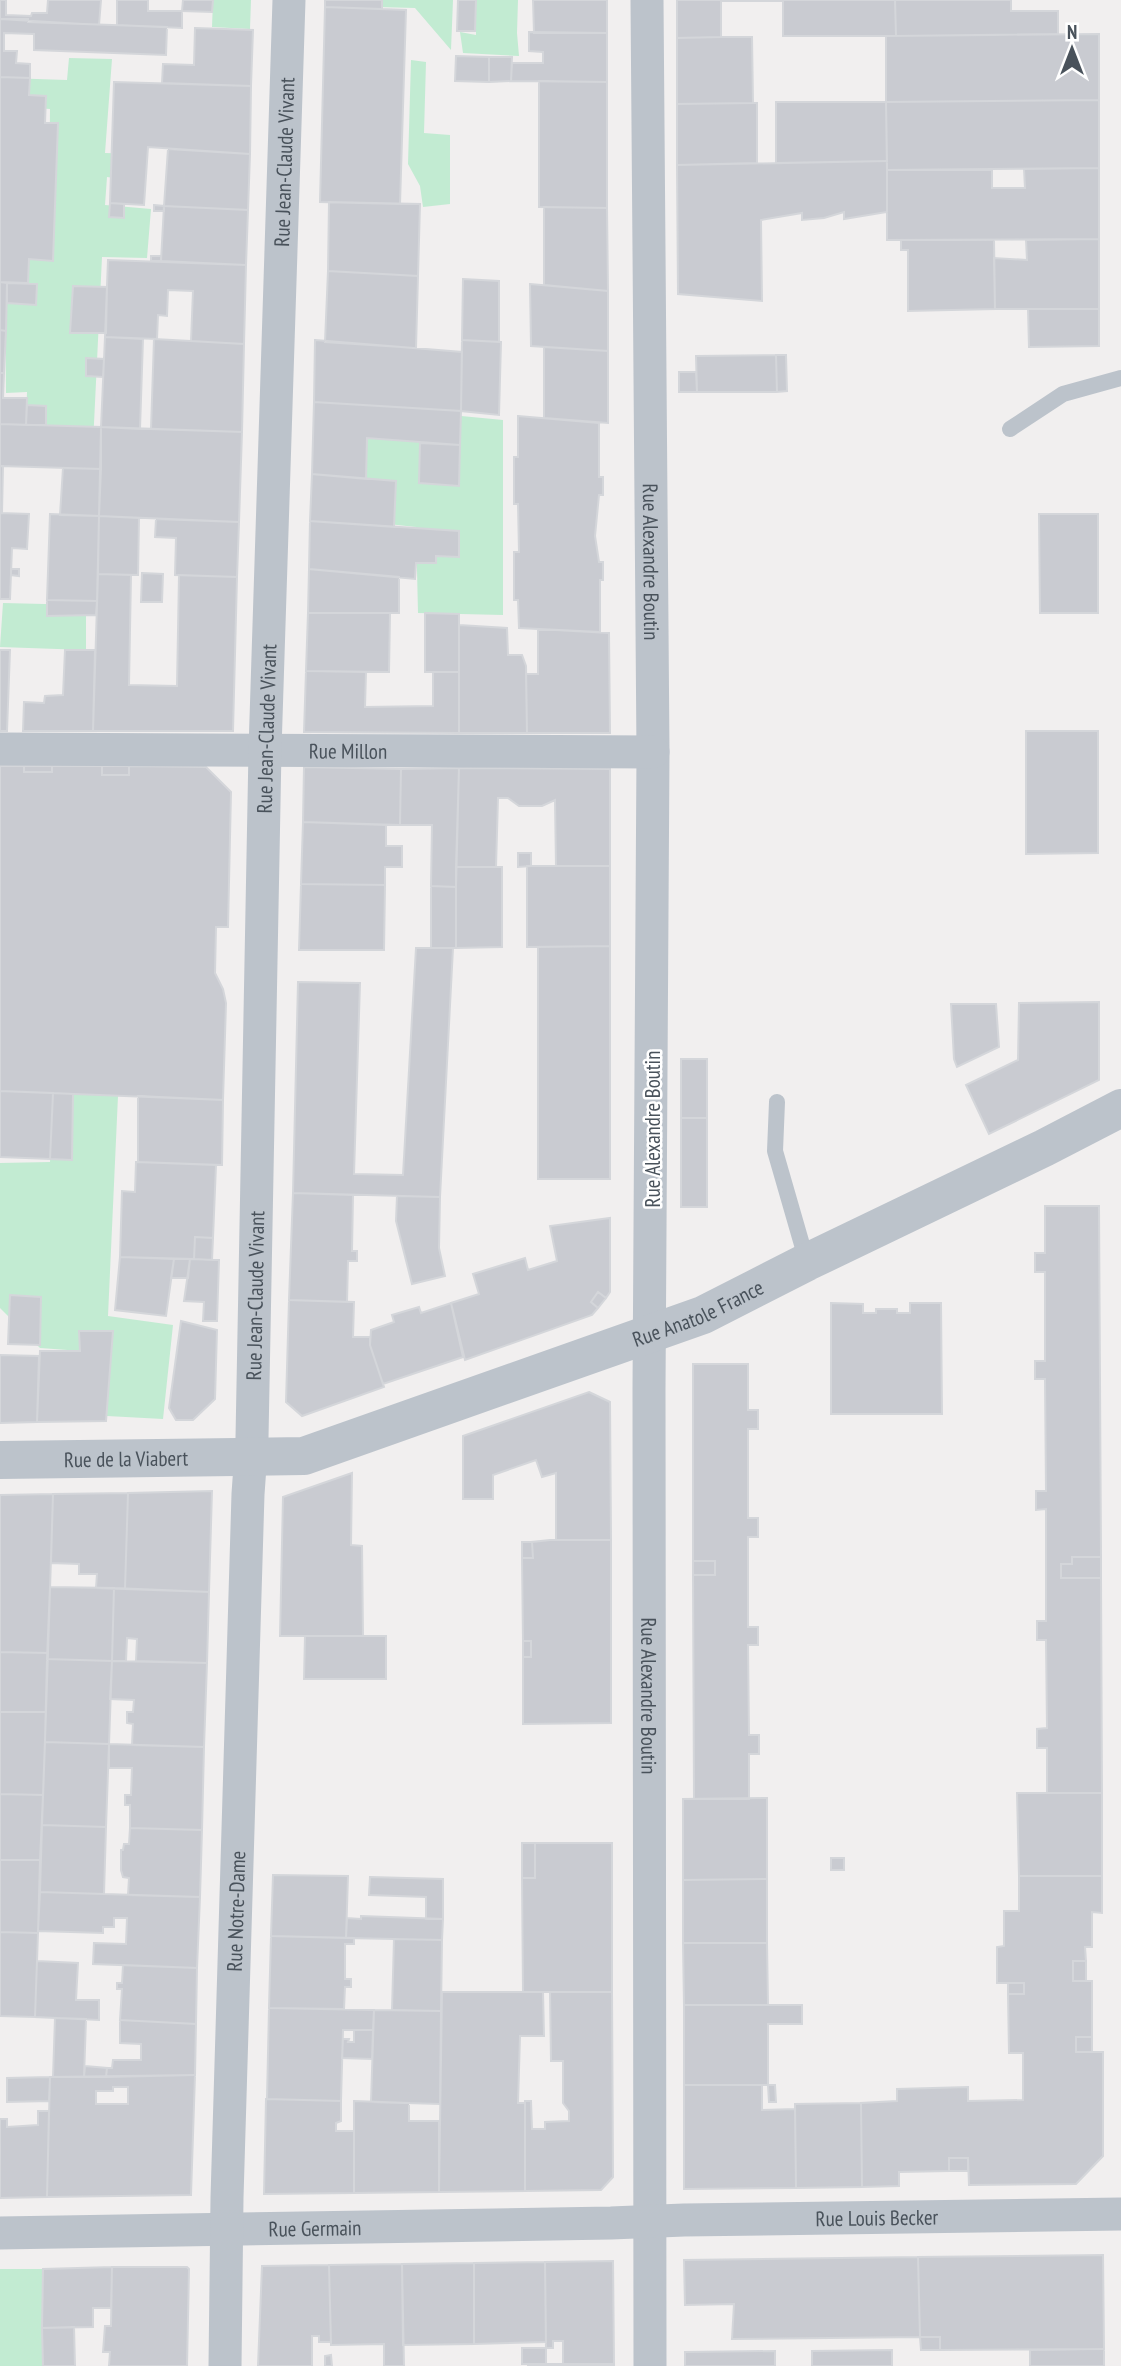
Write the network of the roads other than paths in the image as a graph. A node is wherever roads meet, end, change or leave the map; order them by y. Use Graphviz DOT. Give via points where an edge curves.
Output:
graph roads {
  1 [pos="289,0"];
  2 [pos="646,0"];
  3 [pos="1121,378"];
  4 [pos="1010,429"];
  5 [pos="0,749"];
  6 [pos="265,750"];
  7 [pos="653,752"];
  8 [pos="777,1102"];
  9 [pos="1121,1108"];
  10 [pos="807,1262"];
  11 [pos="650,1334"];
  12 [pos="250,1458"];
  13 [pos="0,1460"];
  14 [pos="1121,2214"];
  15 [pos="640,2221"];
  16 [pos="228,2229"];
  17 [pos="0,2234"];
  18 [pos="225,2366"];
  19 [pos="650,2366"];
  1 -- 6 [label="street, Rue Jean-Claude Vivant"];
  2 -- 7 [label="street, Rue Alexandre Boutin"];
  3 -- 4 [label="lane" via="1063,394"];
  5 -- 6 [label="street, Rue Millon"];
  6 -- 7 [label="street, Rue Millon"];
  6 -- 12 [label="street, Rue Jean-Claude Vivant"];
  7 -- 11 [label="street, Rue Alexandre Boutin"];
  8 -- 10 [label="lane" via="775,1151"];
  9 -- 10 [label="street, Rue Anatole France"];
  10 -- 11 [label="street, Rue Anatole France" via="703,1315"];
  11 -- 12 [label="street, Rue Anatole France" via="304,1455"];
  11 -- 15 [label="street, Rue Alexandre Boutin"];
  12 -- 13 [label="street, Rue de la Viabert"];
  12 -- 16 [label="street, Rue Notre-Dame"];
  14 -- 15 [label="street, Rue Louis Becker"];
  15 -- 16 [label="street, Rue Germain"];
  15 -- 19 [label="street, Rue Alexandre Boutin" via="649,2258"];
  16 -- 17 [label="street, Rue Germain"];
  16 -- 18 [label="street, Rue Notre-Dame"];
}
